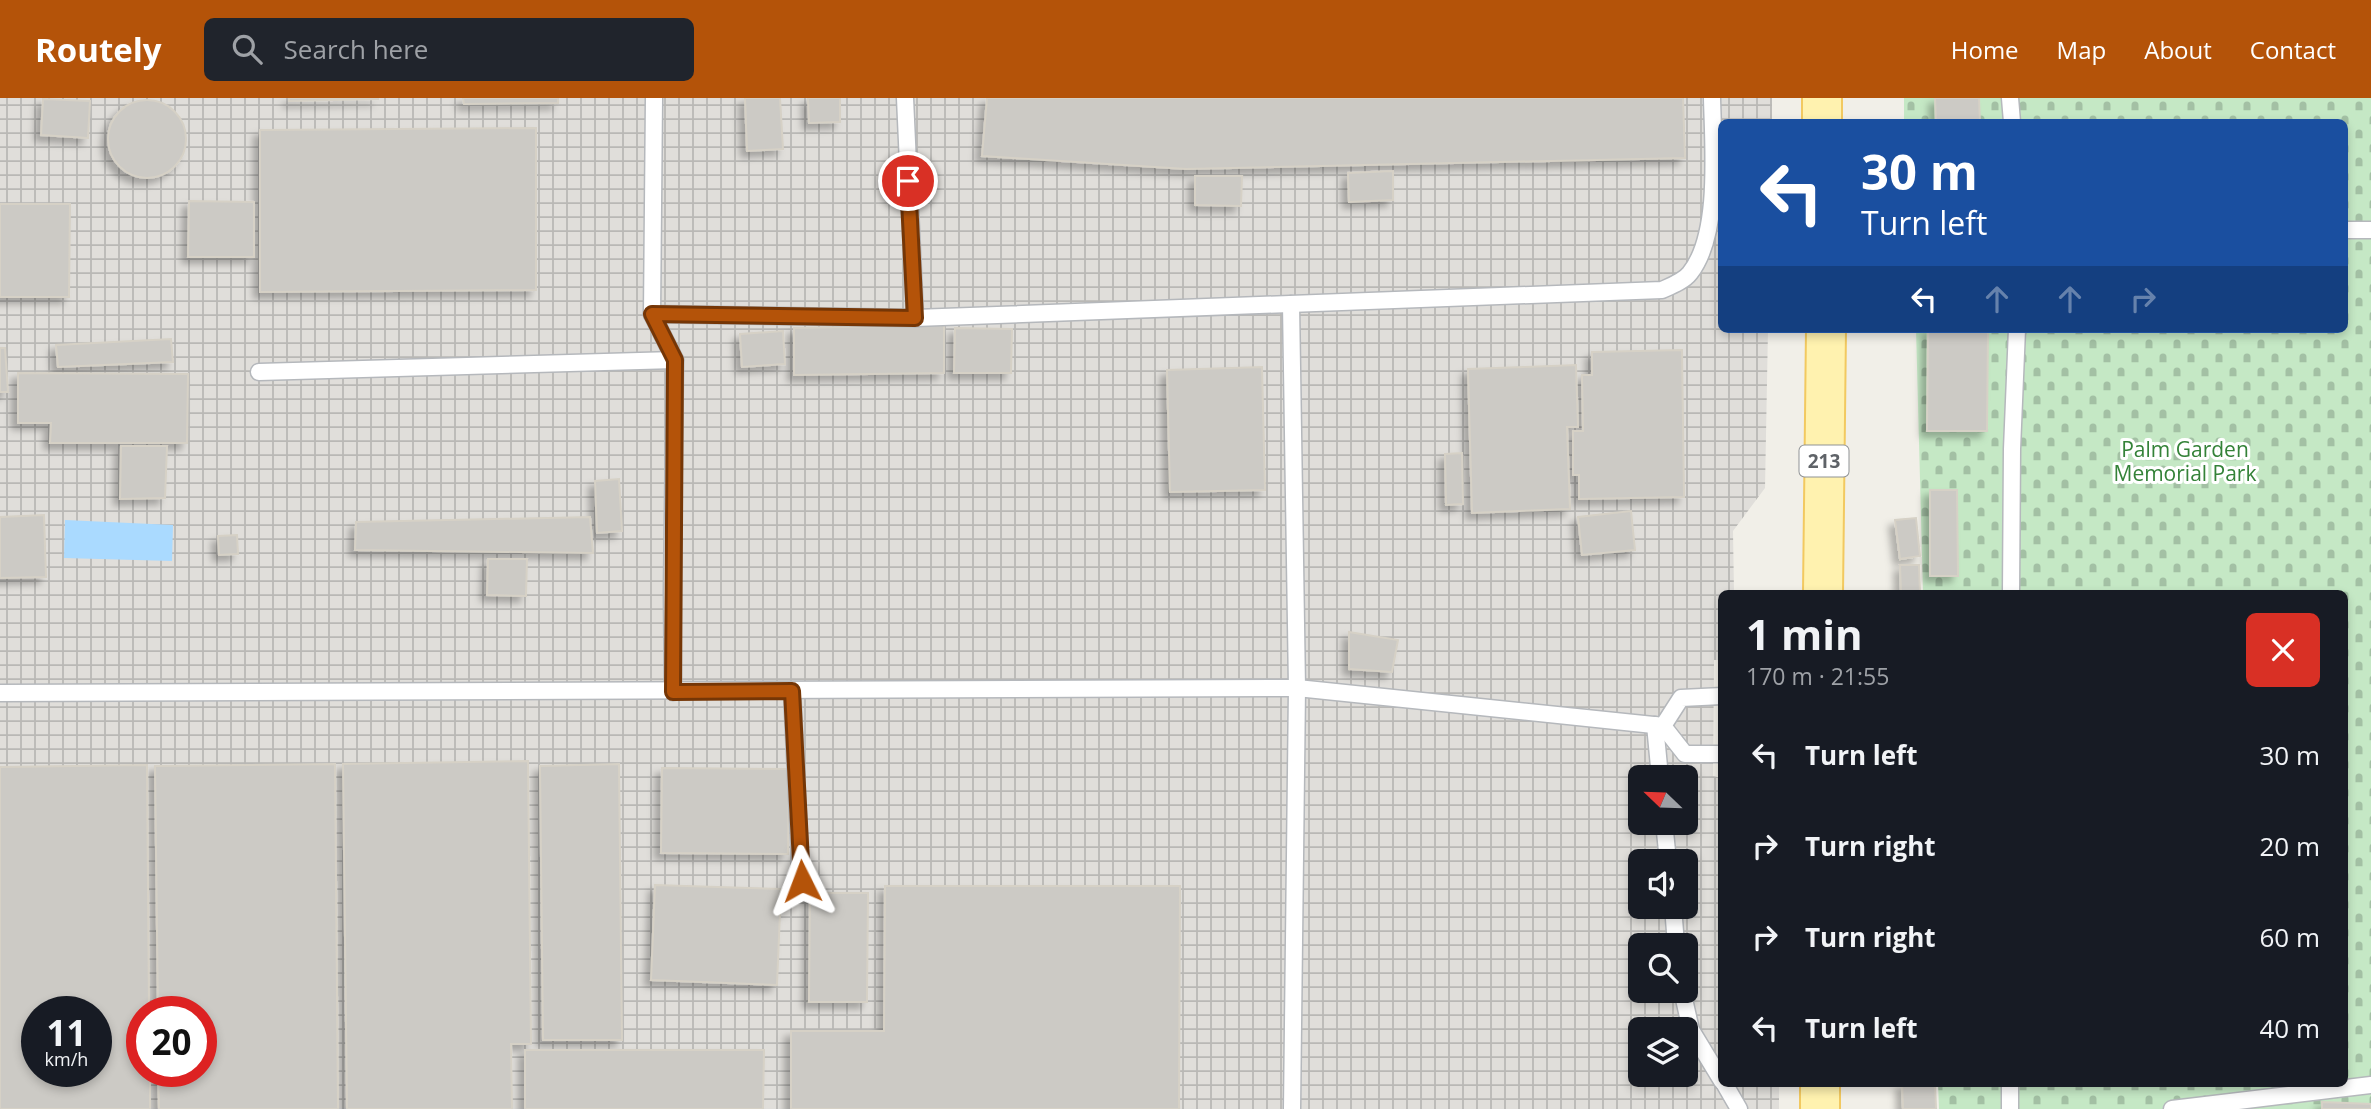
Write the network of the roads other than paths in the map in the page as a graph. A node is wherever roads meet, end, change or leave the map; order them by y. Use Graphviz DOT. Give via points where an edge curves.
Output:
graph roads {
  1 [pos="654,98"];
  2 [pos="905,98"];
  3 [pos="1712,98"];
  4 [pos="1822,98"];
  5 [pos="2010,98"];
  6 [pos="1822,119"];
  7 [pos="2012,119"];
  8 [pos="2348,230"];
  9 [pos="2371,230"];
  10 [pos="1292,304"];
  11 [pos="652,314"];
  12 [pos="915,318"];
  13 [pos="1826,333"];
  14 [pos="2017,333"];
  15 [pos="675,360"];
  16 [pos="259,372"];
  17 [pos="1822,590"];
  18 [pos="2011,590"];
  19 [pos="1297,688"];
  20 [pos="792,691"];
  21 [pos="673,692"];
  22 [pos="0,693"];
  23 [pos="1718,695"];
  24 [pos="1659,725"];
  25 [pos="1718,754"];
  26 [pos="1660,765"];
  27 [pos="802,881"];
  28 [pos="1685,1003"];
  29 [pos="1718,1074"];
  30 [pos="2371,1085"];
  31 [pos="1726,1087"];
  32 [pos="1820,1087"];
  33 [pos="2010,1087"];
  34 [pos="1293,1109"];
  35 [pos="1739,1109"];
  36 [pos="1820,1109"];
  37 [pos="2010,1109"];
  38 [pos="2172,1109"];
  1 -- 11 [label="lane"];
  2 -- 12 [label="lane"];
  3 -- 10 [label="lane" via="1715,180 1703,249 1689,275 1662,290"];
  4 -- 6 [label="main road"];
  5 -- 7 [label="lane"];
  8 -- 9 [label="lane"];
  10 -- 12 [label="lane"];
  10 -- 19 [label="lane"];
  11 -- 12 [label="lane"];
  11 -- 15 [label="lane"];
  13 -- 17 [label="main road, 213"];
  14 -- 18 [label="lane"];
  15 -- 16 [label="lane"];
  15 -- 21 [label="lane"];
  19 -- 20 [label="lane"];
  19 -- 24 [label="lane"];
  19 -- 34 [label="lane"];
  20 -- 21 [label="lane"];
  20 -- 27 [label="lane"];
  21 -- 22 [label="lane"];
  23 -- 24 [label="lane" via="1681,698"];
  24 -- 25 [label="lane" via="1685,754"];
  24 -- 26 [label="lane"];
  28 -- 29 [label="lane" via="1692,1030"];
  30 -- 38 [label="lane"];
  31 -- 35 [label="lane"];
  32 -- 36 [label="main road"];
  33 -- 37 [label="lane"];
}
